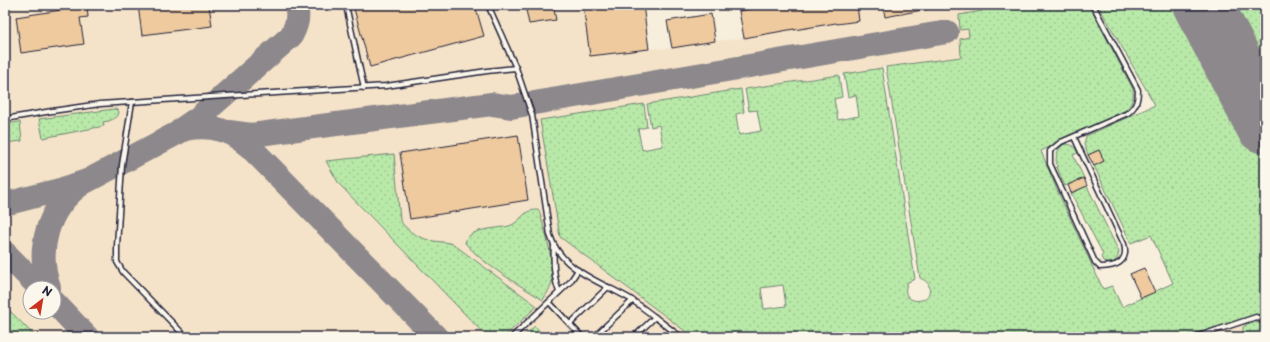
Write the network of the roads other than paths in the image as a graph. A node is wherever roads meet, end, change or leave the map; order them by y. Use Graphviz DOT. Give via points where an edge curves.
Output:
graph roads {
  1 [pos="348,5"];
  2 [pos="488,5"];
  3 [pos="1093,5"];
  4 [pos="516,68"];
  5 [pos="364,88"];
  6 [pos="132,102"];
  7 [pos="5,120"];
  8 [pos="1074,137"];
  9 [pos="554,245"];
  10 [pos="578,270"];
  11 [pos="608,287"];
  12 [pos="559,292"];
  13 [pos="632,300"];
  14 [pos="549,302"];
  15 [pos="655,317"];
  16 [pos="1265,322"];
  17 [pos="570,324"];
  18 [pos="186,337"];
  19 [pos="512,337"];
  20 [pos="582,337"];
  21 [pos="594,337"];
  22 [pos="634,337"];
  23 [pos="681,337"];
  24 [pos="1196,337"];
  1 -- 5 [label="lane"];
  2 -- 4 [label="lane"];
  3 -- 8 [label="lane" via="1138,90 1138,98 1128,113"];
  4 -- 5 [label="lane"];
  4 -- 9 [label="lane" via="532,115 550,235"];
  5 -- 6 [label="lane"];
  6 -- 7 [label="lane" via="100,104"];
  6 -- 18 [label="lane" via="122,165 117,262 123,272"];
  8 -- 8 [label="lane" via="1126,251 1119,263 1108,267 1100,267 1095,262 1050,164 1050,151 1060,142"];
  9 -- 10 [label="lane" via="565,261"];
  9 -- 12 [label="lane" via="554,270"];
  10 -- 11 [label="lane"];
  10 -- 12 [label="lane"];
  11 -- 13 [label="lane"];
  11 -- 17 [label="lane"];
  12 -- 14 [label="lane"];
  13 -- 15 [label="lane"];
  13 -- 21 [label="lane"];
  14 -- 17 [label="lane"];
  14 -- 19 [label="lane"];
  15 -- 22 [label="lane"];
  15 -- 23 [label="lane"];
  16 -- 24 [label="lane" via="1256,318"];
  17 -- 20 [label="lane"];
}
